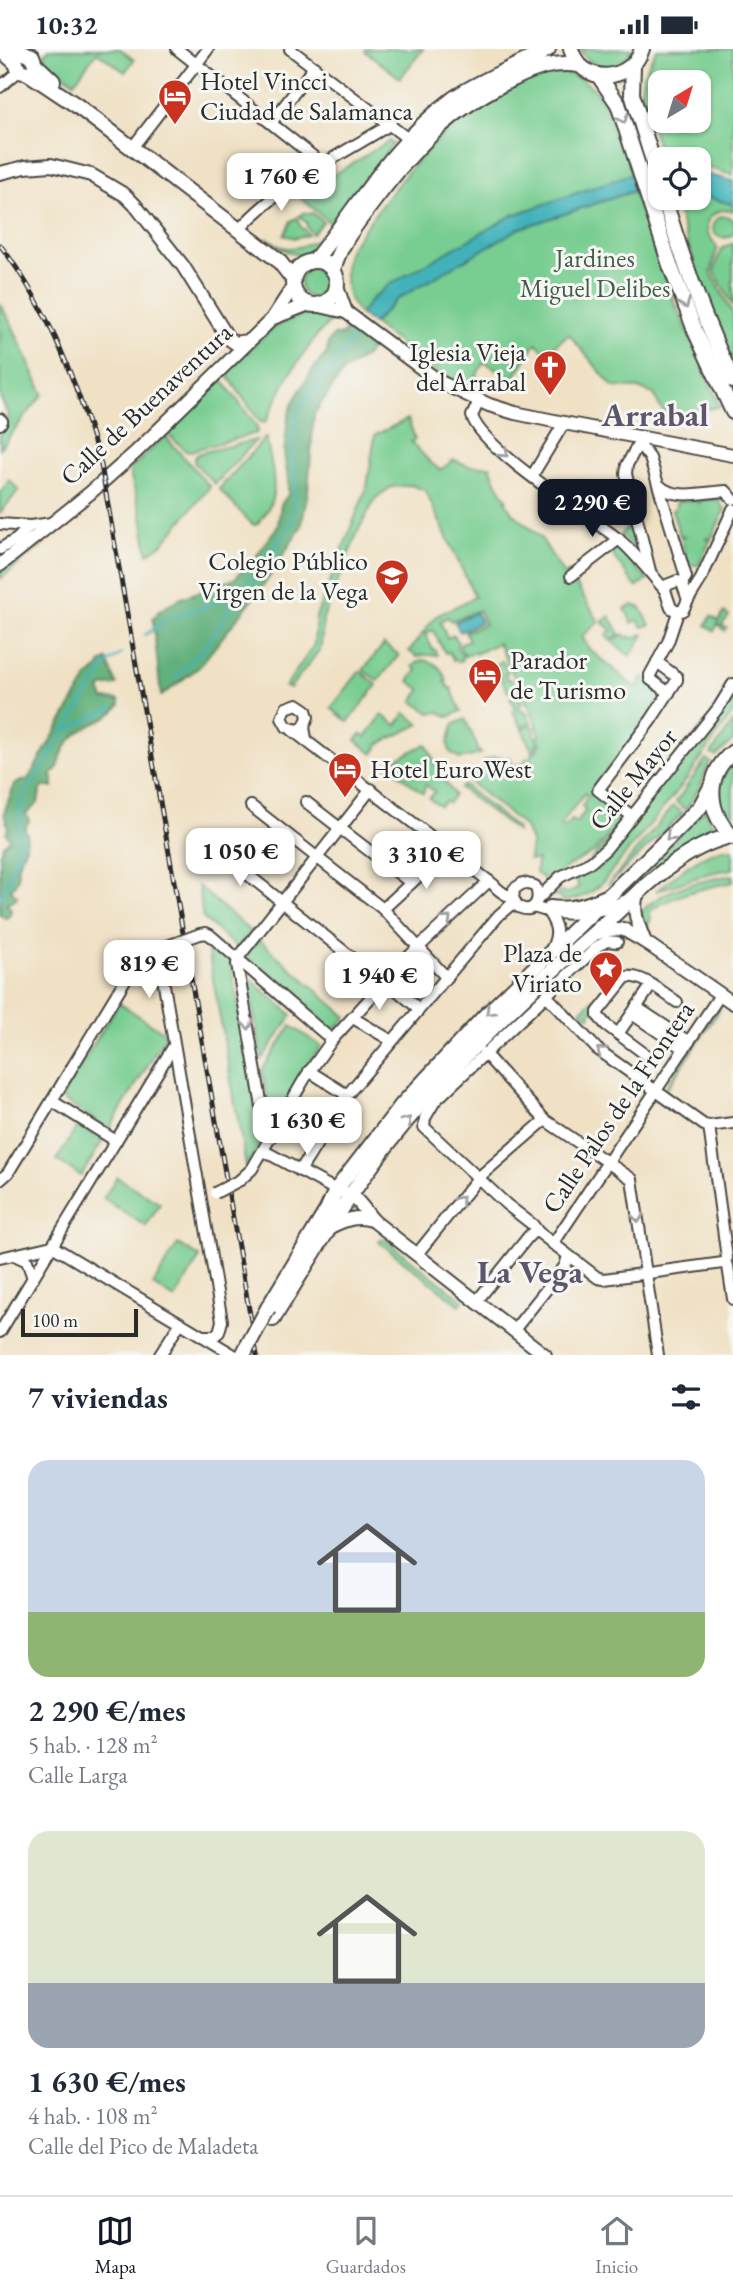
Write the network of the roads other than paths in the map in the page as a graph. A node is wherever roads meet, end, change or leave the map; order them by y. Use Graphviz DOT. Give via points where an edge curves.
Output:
graph roads {
  1 [pos="0,49"];
  2 [pos="177,49"];
  3 [pos="208,49"];
  4 [pos="290,49"];
  5 [pos="548,49"];
  6 [pos="570,49"];
  7 [pos="642,49"];
  8 [pos="25,60"];
  9 [pos="196,65"];
  10 [pos="579,65"];
  11 [pos="633,66"];
  12 [pos="314,67"];
  13 [pos="598,76"];
  14 [pos="0,87"];
  15 [pos="271,123"];
  16 [pos="391,124"];
  17 [pos="408,139"];
  18 [pos="648,147"];
  19 [pos="132,148"];
  20 [pos="322,166"];
  21 [pos="0,173"];
  22 [pos="668,210"];
  23 [pos="239,230"];
  24 [pos="278,260"];
  25 [pos="308,262"];
  26 [pos="333,270"];
  27 [pos="293,283"];
  28 [pos="337,287"];
  29 [pos="312,304"];
  30 [pos="350,315"];
  31 [pos="272,319"];
  32 [pos="220,326"];
  33 [pos="251,338"];
  34 [pos="223,367"];
  35 [pos="733,381"];
  36 [pos="479,401"];
  37 [pos="733,412"];
  38 [pos="564,423"];
  39 [pos="644,440"];
  40 [pos="733,443"];
  41 [pos="727,454"];
  42 [pos="532,476"];
  43 [pos="659,485"];
  44 [pos="731,493"];
  45 [pos="674,494"];
  46 [pos="664,505"];
  47 [pos="733,509"];
  48 [pos="52,523"];
  49 [pos="0,524"];
  50 [pos="30,526"];
  51 [pos="729,529"];
  52 [pos="619,540"];
  53 [pos="0,549"];
  54 [pos="0,565"];
  55 [pos="650,572"];
  56 [pos="571,576"];
  57 [pos="701,579"];
  58 [pos="684,580"];
  59 [pos="665,590"];
  60 [pos="688,600"];
  61 [pos="678,612"];
  62 [pos="657,662"];
  63 [pos="733,684"];
  64 [pos="669,693"];
  65 [pos="304,727"];
  66 [pos="292,730"];
  67 [pos="306,739"];
  68 [pos="733,752"];
  69 [pos="712,785"];
  70 [pos="370,789"];
  71 [pos="306,802"];
  72 [pos="251,806"];
  73 [pos="632,816"];
  74 [pos="340,828"];
  75 [pos="732,836"];
  76 [pos="448,849"];
  77 [pos="217,850"];
  78 [pos="317,857"];
  79 [pos="411,883"];
  80 [pos="491,883"];
  81 [pos="552,885"];
  82 [pos="535,886"];
  83 [pos="611,893"];
  84 [pos="637,894"];
  85 [pos="514,897"];
  86 [pos="282,902"];
  87 [pos="536,903"];
  88 [pos="383,909"];
  89 [pos="548,912"];
  90 [pos="592,913"];
  91 [pos="591,935"];
  92 [pos="617,942"];
  93 [pos="645,942"];
  94 [pos="418,947"];
  95 [pos="158,950"];
  96 [pos="551,952"];
  97 [pos="238,958"];
  98 [pos="249,967"];
  99 [pos="239,975"];
  100 [pos="446,977"];
  101 [pos="384,983"];
  102 [pos="651,986"];
  103 [pos="720,995"];
  104 [pos="547,996"];
  105 [pos="677,1003"];
  106 [pos="733,1003"];
  107 [pos="419,1009"];
  108 [pos="634,1010"];
  109 [pos="353,1018"];
  110 [pos="618,1034"];
  111 [pos="332,1040"];
  112 [pos="392,1041"];
  113 [pos="686,1045"];
  114 [pos="173,1047"];
  115 [pos="484,1053"];
  116 [pos="645,1054"];
  117 [pos="309,1071"];
  118 [pos="158,1073"];
  119 [pos="179,1078"];
  120 [pos="656,1091"];
  121 [pos="347,1095"];
  122 [pos="52,1101"];
  123 [pos="545,1120"];
  124 [pos="266,1121"];
  125 [pos="733,1123"];
  126 [pos="278,1124"];
  127 [pos="709,1126"];
  128 [pos="116,1141"];
  129 [pos="266,1147"];
  130 [pos="609,1163"];
  131 [pos="355,1165"];
  132 [pos="300,1171"];
  133 [pos="478,1178"];
  134 [pos="0,1180"];
  135 [pos="336,1190"];
  136 [pos="201,1199"];
  137 [pos="327,1210"];
  138 [pos="363,1210"];
  139 [pos="330,1227"];
  140 [pos="538,1232"];
  141 [pos="553,1244"];
  142 [pos="52,1245"];
  143 [pos="417,1254"];
  144 [pos="14,1255"];
  145 [pos="568,1256"];
  146 [pos="0,1258"];
  147 [pos="729,1262"];
  148 [pos="646,1273"];
  149 [pos="33,1278"];
  150 [pos="733,1299"];
  151 [pos="477,1301"];
  152 [pos="270,1314"];
  153 [pos="180,1322"];
  154 [pos="222,1325"];
  155 [pos="514,1330"];
  156 [pos="0,1332"];
  157 [pos="202,1336"];
  158 [pos="249,1352"];
  159 [pos="160,1355"];
  160 [pos="234,1355"];
  161 [pos="545,1355"];
  162 [pos="658,1355"];
  1 -- 8 [label="highway"];
  2 -- 9 [label="street"];
  3 -- 9 [label="street"];
  4 -- 12 [label="street"];
  5 -- 17 [label="highway" via="470,88"];
  6 -- 10 [label="highway"];
  7 -- 11 [label="highway"];
  8 -- 14 [label="street"];
  8 -- 19 [label="highway"];
  9 -- 15 [label="street"];
  9 -- 19 [label="street"];
  10 -- 13 [label="highway"];
  10 -- 26 [label="highway" via="558,63 528,72 476,97 441,123 406,159 340,246"];
  11 -- 13 [label="highway" via="617,75"];
  11 -- 18 [label="highway" via="632,94"];
  12 -- 15 [label="street"];
  12 -- 16 [label="street"];
  13 -- 37 [label="highway, one-way" via="618,104 670,265"];
  15 -- 20 [label="street"];
  16 -- 17 [label="street"];
  16 -- 20 [label="street"];
  17 -- 25 [label="highway"];
  19 -- 23 [label="highway"];
  20 -- 23 [label="street" via="258,210"];
  21 -- 32 [label="main road" via="51,165 91,175 125,195 183,266"];
  22 -- 35 [label="highway"];
  23 -- 24 [label="highway"];
  24 -- 25 [label="highway"];
  24 -- 27 [label="highway"];
  25 -- 26 [label="highway" via="325,263"];
  25 -- 27 [label="highway" via="296,271"];
  26 -- 28 [label="highway"];
  27 -- 29 [label="highway" via="299,298"];
  27 -- 31 [label="main road, Calle de Buenaventura"];
  28 -- 29 [label="highway" via="329,300"];
  28 -- 30 [label="main road"];
  29 -- 30 [label="main road"];
  29 -- 31 [label="main road, Calle de Buenaventura"];
  30 -- 36 [label="main road" via="440,382"];
  31 -- 33 [label="main road, Calle de Buenaventura"];
  32 -- 33 [label="main road" via="235,342"];
  32 -- 34 [label="main road" via="226,346"];
  33 -- 34 [label="main road, Calle de Buenaventura"];
  34 -- 48 [label="main road, Calle de Buenaventura" via="136,452"];
  36 -- 38 [label="main road"];
  36 -- 42 [label="street, one-way" via="474,422"];
  38 -- 39 [label="main road"];
  38 -- 42 [label="street"];
  39 -- 41 [label="main road"];
  39 -- 43 [label="street"];
  39 -- 55 [label="street" via="626,474"];
  40 -- 41 [label="main road"];
  42 -- 52 [label="street"];
  43 -- 45 [label="street"];
  43 -- 46 [label="street"];
  44 -- 45 [label="street"];
  45 -- 46 [label="street"];
  46 -- 58 [label="street"];
  47 -- 51 [label="street"];
  48 -- 50 [label="street"];
  48 -- 54 [label="main road, Calle de Buenaventura"];
  49 -- 50 [label="street"];
  50 -- 53 [label="street"];
  51 -- 57 [label="street"];
  52 -- 55 [label="street"];
  52 -- 56 [label="street"];
  55 -- 59 [label="street"];
  57 -- 58 [label="street"];
  57 -- 60 [label="street"];
  58 -- 59 [label="street" via="672,582"];
  58 -- 60 [label="street"];
  59 -- 61 [label="street" via="671,608"];
  60 -- 61 [label="street"];
  61 -- 62 [label="street"];
  62 -- 64 [label="street" via="650,679"];
  62 -- 64 [label="street" via="677,677"];
  63 -- 73 [label="street, Calle Mayor"];
  64 -- 73 [label="street" via="598,790"];
  65 -- 66 [label="street"];
  65 -- 66 [label="street" via="306,710 291,705 282,718"];
  65 -- 67 [label="street"];
  66 -- 67 [label="street"];
  67 -- 70 [label="street"];
  68 -- 69 [label="highway" via="720,765"];
  69 -- 75 [label="highway" via="715,813"];
  69 -- 83 [label="highway, one-way" via="700,807"];
  70 -- 74 [label="street"];
  70 -- 76 [label="street"];
  71 -- 74 [label="street"];
  72 -- 78 [label="street"];
  73 -- 81 [label="street, Calle Mayor" via="599,856"];
  74 -- 78 [label="street"];
  74 -- 79 [label="street"];
  75 -- 84 [label="highway" via="702,844"];
  76 -- 79 [label="street"];
  76 -- 80 [label="street"];
  77 -- 86 [label="street"];
  78 -- 86 [label="street"];
  78 -- 88 [label="street"];
  79 -- 88 [label="street"];
  80 -- 85 [label="street"];
  94 -- 80 [label="street, one-way"];
  81 -- 82 [label="street"];
  81 -- 87 [label="street, Calle Mayor"];
  82 -- 85 [label="street" via="523,883"];
  82 -- 87 [label="street"];
  83 -- 87 [label="street" via="571,906"];
  83 -- 90 [label="highway"];
  84 -- 90 [label="street"];
  84 -- 91 [label="highway"];
  84 -- 93 [label="main road" via="634,912"];
  85 -- 87 [label="street" via="524,909"];
  85 -- 100 [label="street"];
  86 -- 97 [label="street"];
  86 -- 101 [label="street"];
  87 -- 89 [label="street"];
  88 -- 94 [label="street"];
  89 -- 90 [label="street"];
  89 -- 96 [label="street" via="557,933"];
  90 -- 96 [label="highway"];
  91 -- 93 [label="main road" via="622,929"];
  138 -- 91 [label="highway, one-way" via="370,1170 413,1113 472,1048"];
  92 -- 104 [label="street" via="607,941 598,947"];
  93 -- 103 [label="main road"];
  94 -- 100 [label="street"];
  94 -- 101 [label="street"];
  95 -- 97 [label="street, bridge" via="206,933"];
  95 -- 114 [label="street"];
  95 -- 122 [label="street" via="139,957"];
  96 -- 131 [label="highway, one-way" via="455,1047"];
  97 -- 98 [label="street"];
  97 -- 99 [label="street"];
  98 -- 99 [label="street"];
  98 -- 111 [label="street"];
  99 -- 124 [label="street, one-way"];
  100 -- 107 [label="street"];
  101 -- 107 [label="street"];
  101 -- 109 [label="street"];
  102 -- 105 [label="street"];
  102 -- 108 [label="street"];
  102 -- 110 [label="street" via="630,975 598,1012"];
  103 -- 106 [label="main road"];
  103 -- 113 [label="street, Calle Palos de la Frontera"];
  104 -- 115 [label="street"];
  120 -- 104 [label="street, one-way" via="592,1045"];
  107 -- 112 [label="street"];
  108 -- 110 [label="street"];
  108 -- 113 [label="street"];
  109 -- 111 [label="street"];
  109 -- 112 [label="street"];
  110 -- 116 [label="street"];
  111 -- 117 [label="street"];
  112 -- 121 [label="street"];
  113 -- 120 [label="street, Calle Palos de la Frontera"];
  114 -- 118 [label="street"];
  114 -- 119 [label="street"];
  115 -- 123 [label="street"];
  115 -- 133 [label="street" via="435,1101 424,1127"];
  117 -- 121 [label="street"];
  117 -- 126 [label="street"];
  118 -- 119 [label="street"];
  118 -- 128 [label="street"];
  119 -- 136 [label="street"];
  120 -- 127 [label="street"];
  120 -- 130 [label="street, Calle Palos de la Frontera"];
  121 -- 132 [label="street"];
  122 -- 128 [label="street"];
  122 -- 134 [label="street"];
  123 -- 130 [label="street"];
  123 -- 133 [label="street"];
  124 -- 126 [label="street"];
  124 -- 129 [label="street"];
  125 -- 127 [label="street"];
  126 -- 129 [label="street"];
  127 -- 147 [label="street"];
  128 -- 142 [label="street"];
  129 -- 132 [label="street"];
  129 -- 136 [label="street, bridge" via="240,1180"];
  130 -- 141 [label="street, Calle Palos de la Frontera"];
  130 -- 148 [label="street, one-way" via="632,1178"];
  131 -- 135 [label="highway"];
  131 -- 138 [label="main road" via="349,1186"];
  132 -- 135 [label="street"];
  133 -- 140 [label="street"];
  143 -- 133 [label="street, one-way"];
  135 -- 137 [label="highway"];
  135 -- 138 [label="main road"];
  136 -- 154 [label="street"];
  137 -- 138 [label="main road" via="337,1199"];
  137 -- 152 [label="highway"];
  138 -- 139 [label="highway"];
  138 -- 139 [label="main road"];
  138 -- 143 [label="main road"];
  139 -- 152 [label="highway"];
  140 -- 141 [label="street"];
  140 -- 151 [label="street" via="528,1237"];
  141 -- 145 [label="street"];
  142 -- 144 [label="street"];
  142 -- 149 [label="street"];
  142 -- 153 [label="street"];
  143 -- 151 [label="main road"];
  144 -- 146 [label="street"];
  144 -- 149 [label="street" via="27,1261"];
  145 -- 148 [label="street" via="601,1279"];
  145 -- 155 [label="street"];
  147 -- 148 [label="street"];
  147 -- 150 [label="street"];
  148 -- 162 [label="street"];
  149 -- 156 [label="street"];
  151 -- 155 [label="main road"];
  152 -- 158 [label="highway, bridge"];
  153 -- 157 [label="street"];
  153 -- 159 [label="street"];
  154 -- 157 [label="street" via="214,1336"];
  154 -- 160 [label="street"];
  155 -- 161 [label="main road"];
  157 -- 160 [label="street"];
}
